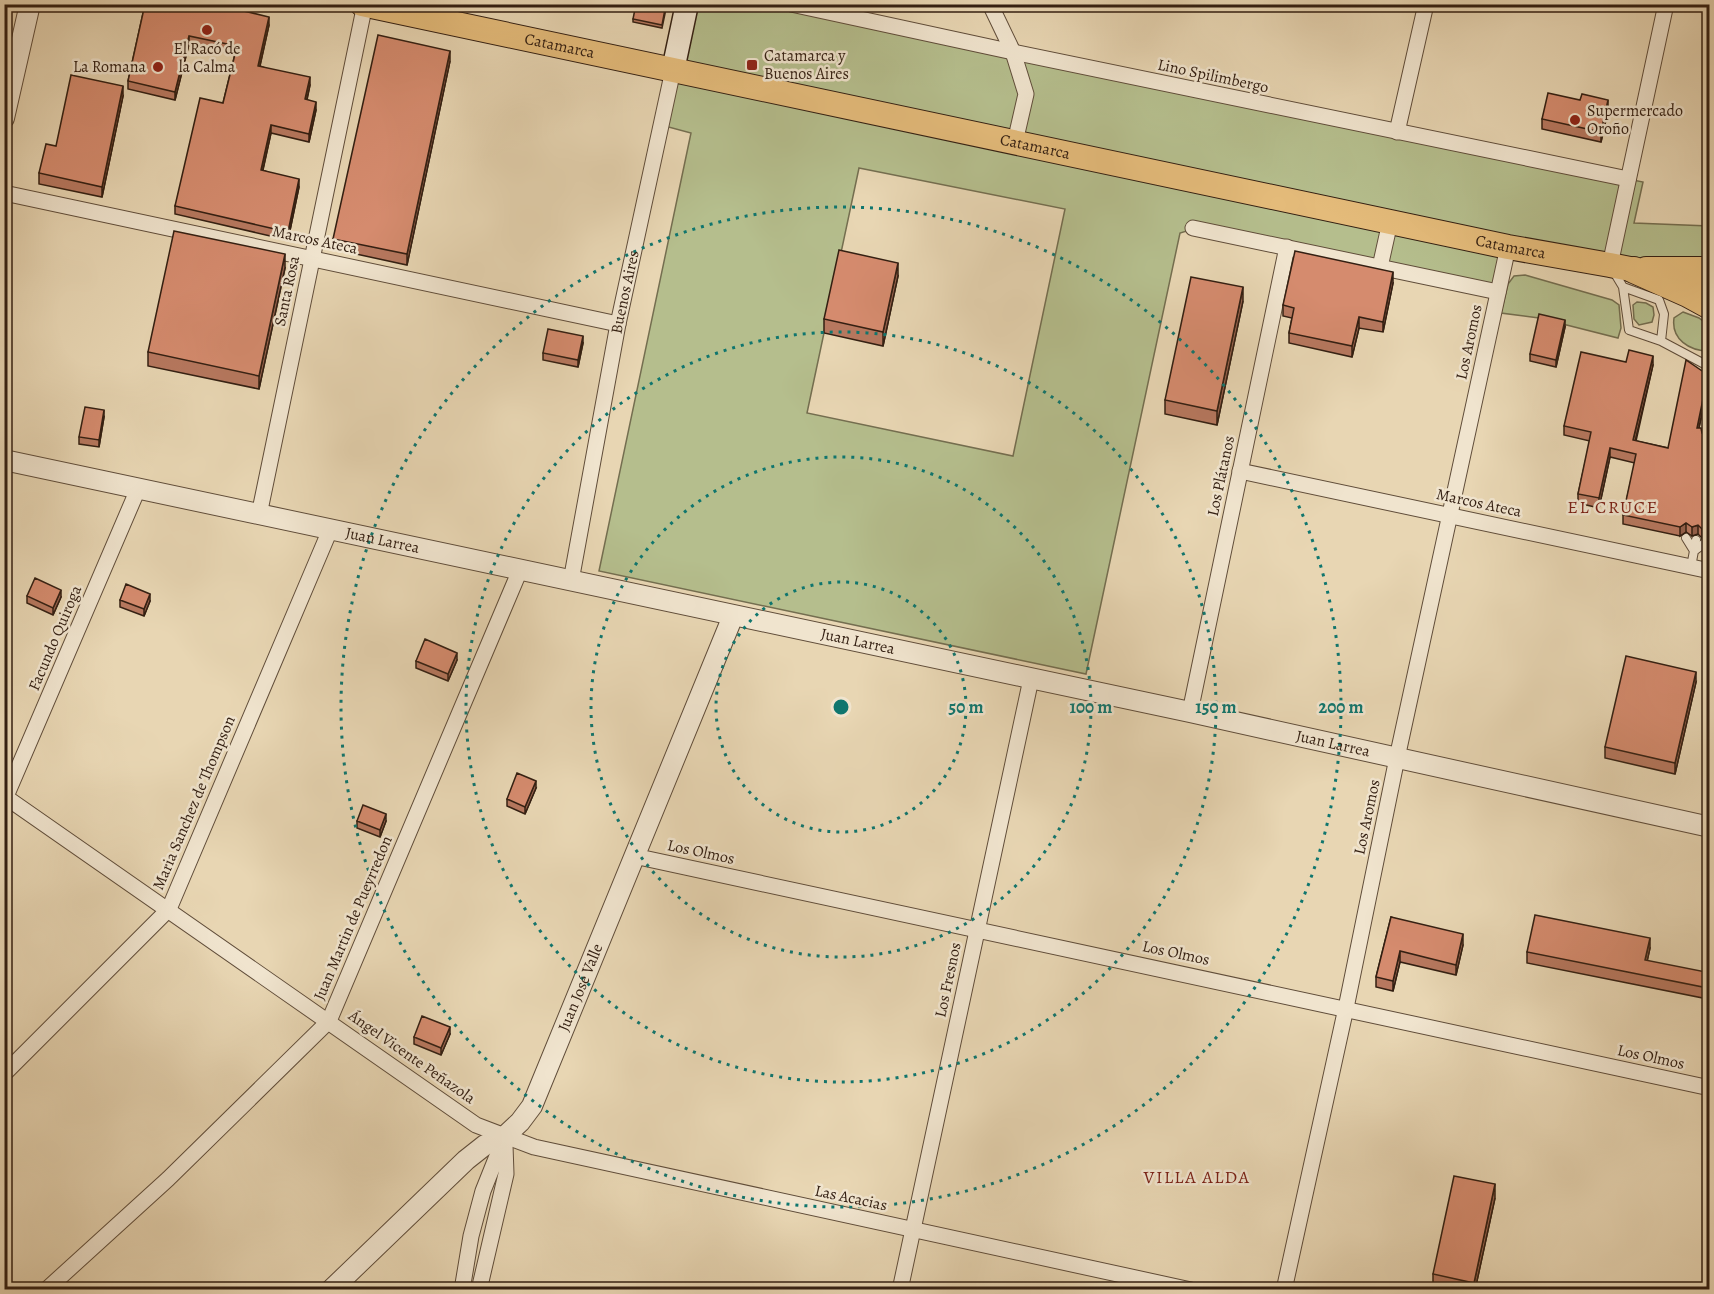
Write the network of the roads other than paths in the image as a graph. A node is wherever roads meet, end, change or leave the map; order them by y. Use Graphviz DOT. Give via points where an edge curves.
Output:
graph roads {
  1 [pos="30,4"];
  2 [pos="687,4"];
  3 [pos="791,4"];
  4 [pos="990,4"];
  5 [pos="1426,4"];
  6 [pos="1666,4"];
  7 [pos="364,5"];
  8 [pos="1013,52"];
  9 [pos="673,70"];
  10 [pos="4,118"];
  11 [pos="1397,132"];
  12 [pos="1015,142"];
  13 [pos="1628,179"];
  14 [pos="4,193"];
  15 [pos="1390,222"];
  16 [pos="1193,228"];
  17 [pos="1287,247"];
  18 [pos="1508,247"];
  19 [pos="312,258"];
  20 [pos="1380,267"];
  21 [pos="1710,270"];
  22 [pos="1622,274"];
  23 [pos="1710,285"];
  24 [pos="1498,292"];
  25 [pos="1710,306"];
  26 [pos="618,324"];
  27 [pos="1660,341"];
  28 [pos="1710,367"];
  29 [pos="4,460"];
  30 [pos="1240,471"];
  31 [pos="138,489"];
  32 [pos="259,514"];
  33 [pos="1450,516"];
  34 [pos="330,530"];
  35 [pos="1686,538"];
  36 [pos="1696,540"];
  37 [pos="1706,542"];
  38 [pos="1694,551"];
  39 [pos="1691,567"];
  40 [pos="520,570"];
  41 [pos="1710,571"];
  42 [pos="571,581"];
  43 [pos="733,616"];
  44 [pos="1031,679"];
  45 [pos="1190,712"];
  46 [pos="1397,758"];
  47 [pos="5,798"];
  48 [pos="1710,827"];
  49 [pos="634,856"];
  50 [pos="169,909"];
  51 [pos="977,929"];
  52 [pos="1346,1008"];
  53 [pos="329,1021"];
  54 [pos="4,1074"];
  55 [pos="1710,1088"];
  56 [pos="505,1136"];
  57 [pos="913,1230"];
  58 [pos="46,1290"];
  59 [pos="331,1290"];
  60 [pos="462,1290"];
  61 [pos="479,1290"];
  62 [pos="900,1290"];
  63 [pos="1191,1290"];
  64 [pos="1284,1290"];
  1 -- 10 [label="street"];
  2 -- 9 [label="main road, Buenos Aires"];
  3 -- 8 [label="street, Lino Spilimbergo"];
  4 -- 8 [label="street"];
  5 -- 11 [label="street"];
  6 -- 13 [label="street"];
  7 -- 9 [label="main road, Catamarca"];
  7 -- 19 [label="street, Santa Rosa"];
  8 -- 11 [label="street, Lino Spilimbergo"];
  8 -- 12 [label="street" via="1026,94"];
  9 -- 12 [label="main road, Catamarca"];
  9 -- 26 [label="street, Buenos Aires"];
  11 -- 13 [label="street, Lino Spilimbergo"];
  12 -- 15 [label="main road, Catamarca"];
  13 -- 22 [label="street"];
  14 -- 19 [label="street, Marcos Ateca"];
  15 -- 18 [label="main road, Catamarca"];
  15 -- 20 [label="street"];
  16 -- 17 [label="street"];
  17 -- 20 [label="street"];
  17 -- 30 [label="street, Los Plátanos"];
  18 -- 22 [label="main road, Catamarca"];
  18 -- 24 [label="street, Los Aromos"];
  19 -- 26 [label="street, Marcos Ateca"];
  19 -- 32 [label="street, Santa Rosa"];
  20 -- 24 [label="street"];
  21 -- 22 [label="highway"];
  22 -- 23 [label="main road, Catamarca"];
  22 -- 25 [label="highway" via="1688,294"];
  22 -- 27 [label="lane" via="1659,300 1664,314"];
  22 -- 27 [label="lane" via="1629,330"];
  24 -- 33 [label="street, Los Aromos"];
  26 -- 42 [label="street, Buenos Aires"];
  27 -- 28 [label="lane"];
  29 -- 31 [label="street, Juan Larrea"];
  30 -- 33 [label="street, Marcos Ateca"];
  30 -- 45 [label="street, Los Plátanos"];
  31 -- 32 [label="street, Juan Larrea"];
  31 -- 47 [label="street, Facundo Quiroga"];
  32 -- 34 [label="street, Juan Larrea"];
  33 -- 39 [label="street, Marcos Ateca"];
  33 -- 46 [label="street, Los Aromos"];
  34 -- 40 [label="street, Juan Larrea"];
  34 -- 50 [label="street, Maria Sanchez de Thompson"];
  35 -- 38 [label="lane"];
  36 -- 38 [label="lane"];
  37 -- 38 [label="lane"];
  38 -- 39 [label="lane"];
  39 -- 41 [label="street, Marcos Ateca"];
  40 -- 42 [label="street, Juan Larrea"];
  40 -- 53 [label="street, Juan Martin de Pueyrredon"];
  42 -- 43 [label="street, Juan Larrea"];
  43 -- 44 [label="street, Juan Larrea"];
  43 -- 49 [label="street, Juan José Valle"];
  44 -- 45 [label="street, Juan Larrea"];
  44 -- 51 [label="street, Los Fresnos"];
  45 -- 46 [label="street, Juan Larrea"];
  46 -- 48 [label="street, Juan Larrea"];
  46 -- 52 [label="street, Los Aromos"];
  47 -- 50 [label="street, Ángel Vicente Peñazola"];
  49 -- 51 [label="street, Los Olmos"];
  49 -- 56 [label="street, Juan José Valle" via="532,1106"];
  50 -- 53 [label="street, Ángel Vicente Peñazola"];
  50 -- 54 [label="street, Maria Sanchez de Thompson"];
  51 -- 52 [label="street, Los Olmos"];
  51 -- 57 [label="street, Los Fresnos"];
  52 -- 55 [label="street, Los Olmos"];
  52 -- 64 [label="street, Los Aromos"];
  53 -- 56 [label="street, Ángel Vicente Peñazola" via="476,1125"];
  53 -- 58 [label="street, Juan Martin de Pueyrredon" via="168,1179"];
  56 -- 57 [label="street, Las Acacias" via="534,1147"];
  56 -- 59 [label="street, Juan José Valle" via="466,1160"];
  56 -- 60 [label="street" via="483,1191"];
  56 -- 61 [label="street" via="506,1174"];
  57 -- 62 [label="street, Los Fresnos"];
  57 -- 63 [label="street, Las Acacias"];
}
